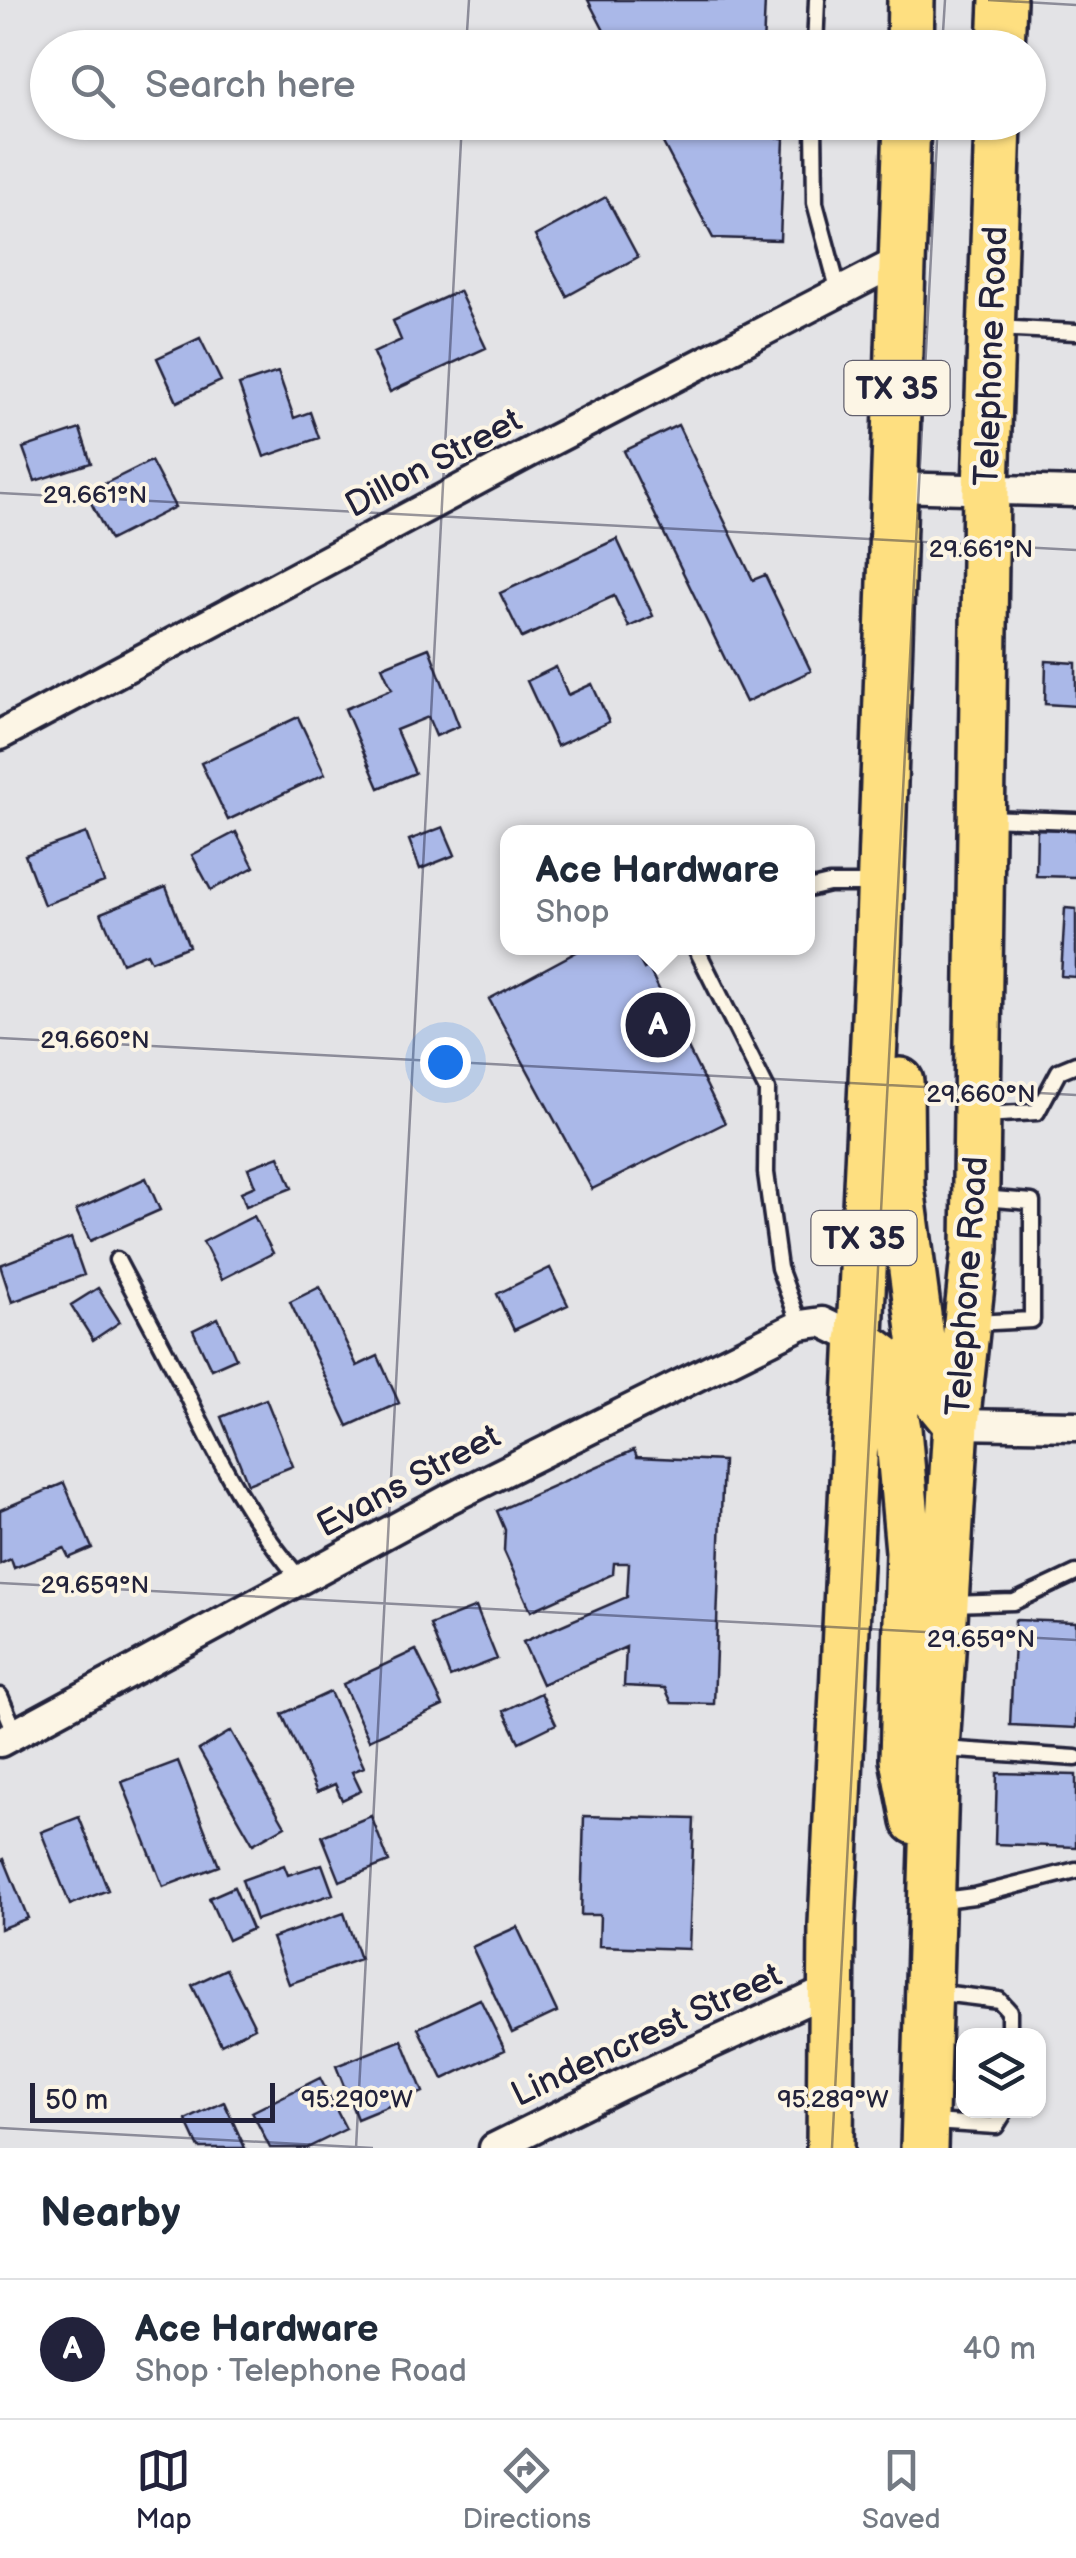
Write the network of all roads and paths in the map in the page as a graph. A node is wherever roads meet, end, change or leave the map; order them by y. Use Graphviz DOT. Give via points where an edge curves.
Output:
graph roads {
  1 [pos="817,0"];
  2 [pos="911,0"];
  3 [pos="1003,0"];
  4 [pos="816,30"];
  5 [pos="910,30"];
  6 [pos="1002,30"];
  7 [pos="814,140"];
  8 [pos="906,140"];
  9 [pos="997,140"];
  10 [pos="902,259"];
  11 [pos="838,292"];
  12 [pos="990,328"];
  13 [pos="1076,332"];
  14 [pos="893,487"];
  15 [pos="986,490"];
  16 [pos="1076,492"];
  17 [pos="0,734"];
  18 [pos="981,818"];
  19 [pos="1076,822"];
  20 [pos="881,884"];
  21 [pos="815,887"];
  22 [pos="700,955"];
  23 [pos="878,955"];
  24 [pos="1076,1064"];
  25 [pos="977,1116"];
  26 [pos="976,1198"];
  27 [pos="117,1260"];
  28 [pos="967,1323"];
  29 [pos="800,1325"];
  30 [pos="859,1340"];
  31 [pos="956,1424"];
  32 [pos="1076,1426"];
  33 [pos="1076,1573"];
  34 [pos="300,1580"];
  35 [pos="945,1604"];
  36 [pos="0,1696"];
  37 [pos="8,1738"];
  38 [pos="936,1749"];
  39 [pos="1076,1758"];
  40 [pos="1076,1870"];
  41 [pos="930,1902"];
  42 [pos="831,1989"];
  43 [pos="927,1991"];
  44 [pos="1008,2028"];
  45 [pos="1003,2118"];
  46 [pos="924,2135"];
  47 [pos="494,2148"];
  48 [pos="830,2148"];
  1 -- 4 [label="lane"];
  2 -- 5 [label="main road"];
  3 -- 6 [label="main road"];
  7 -- 11 [label="lane" via="814,204"];
  8 -- 10 [label="main road, TX 35"];
  9 -- 12 [label="main road, Telephone Road / TX 35"];
  10 -- 11 [label="street, Dillon Street"];
  10 -- 14 [label="main road, TX 35"];
  11 -- 17 [label="street, Dillon Street"];
  12 -- 13 [label="lane"];
  12 -- 15 [label="main road, Telephone Road / TX 35"];
  14 -- 15 [label="street"];
  14 -- 20 [label="main road, TX 35"];
  15 -- 16 [label="street"];
  15 -- 18 [label="main road, Telephone Road / TX 35"];
  18 -- 19 [label="lane"];
  18 -- 25 [label="main road, Telephone Road / TX 35"];
  20 -- 21 [label="lane"];
  20 -- 23 [label="main road, TX 35"];
  22 -- 29 [label="lane" via="767,1090 766,1173 779,1268"];
  23 -- 30 [label="main road, TX 35"];
  23 -- 31 [label="main road" via="900,990 901,1188 928,1390"];
  24 -- 25 [label="lane" via="1059,1072 1037,1112"];
  25 -- 26 [label="main road, Telephone Road / TX 35"];
  26 -- 28 [label="main road, Telephone Road / TX 35"];
  26 -- 28 [label="lane" via="1032,1202 1032,1320"];
  27 -- 34 [label="lane" via="224,1470"];
  28 -- 31 [label="main road, Telephone Road / TX 35"];
  29 -- 30 [label="street" via="822,1322"];
  29 -- 34 [label="street, Evans Street"];
  30 -- 41 [label="main road" via="886,1360 898,1429 909,1552 903,1759"];
  30 -- 42 [label="main road, TX 35"];
  31 -- 32 [label="street"];
  31 -- 35 [label="main road, Telephone Road / TX 35"];
  33 -- 35 [label="lane" via="1014,1602"];
  34 -- 37 [label="street, Evans Street"];
  35 -- 38 [label="main road, Telephone Road / TX 35"];
  36 -- 37 [label="lane"];
  38 -- 39 [label="lane"];
  38 -- 41 [label="main road, Telephone Road / TX 35"];
  40 -- 41 [label="lane"];
  41 -- 43 [label="main road, Telephone Road / TX 35"];
  42 -- 47 [label="street, Lindencrest Street"];
  42 -- 48 [label="main road, TX 35"];
  43 -- 44 [label="lane" via="999,2000 1009,2011"];
  43 -- 46 [label="main road, Telephone Road / TX 35"];
  45 -- 46 [label="lane" via="996,2126"];
}
